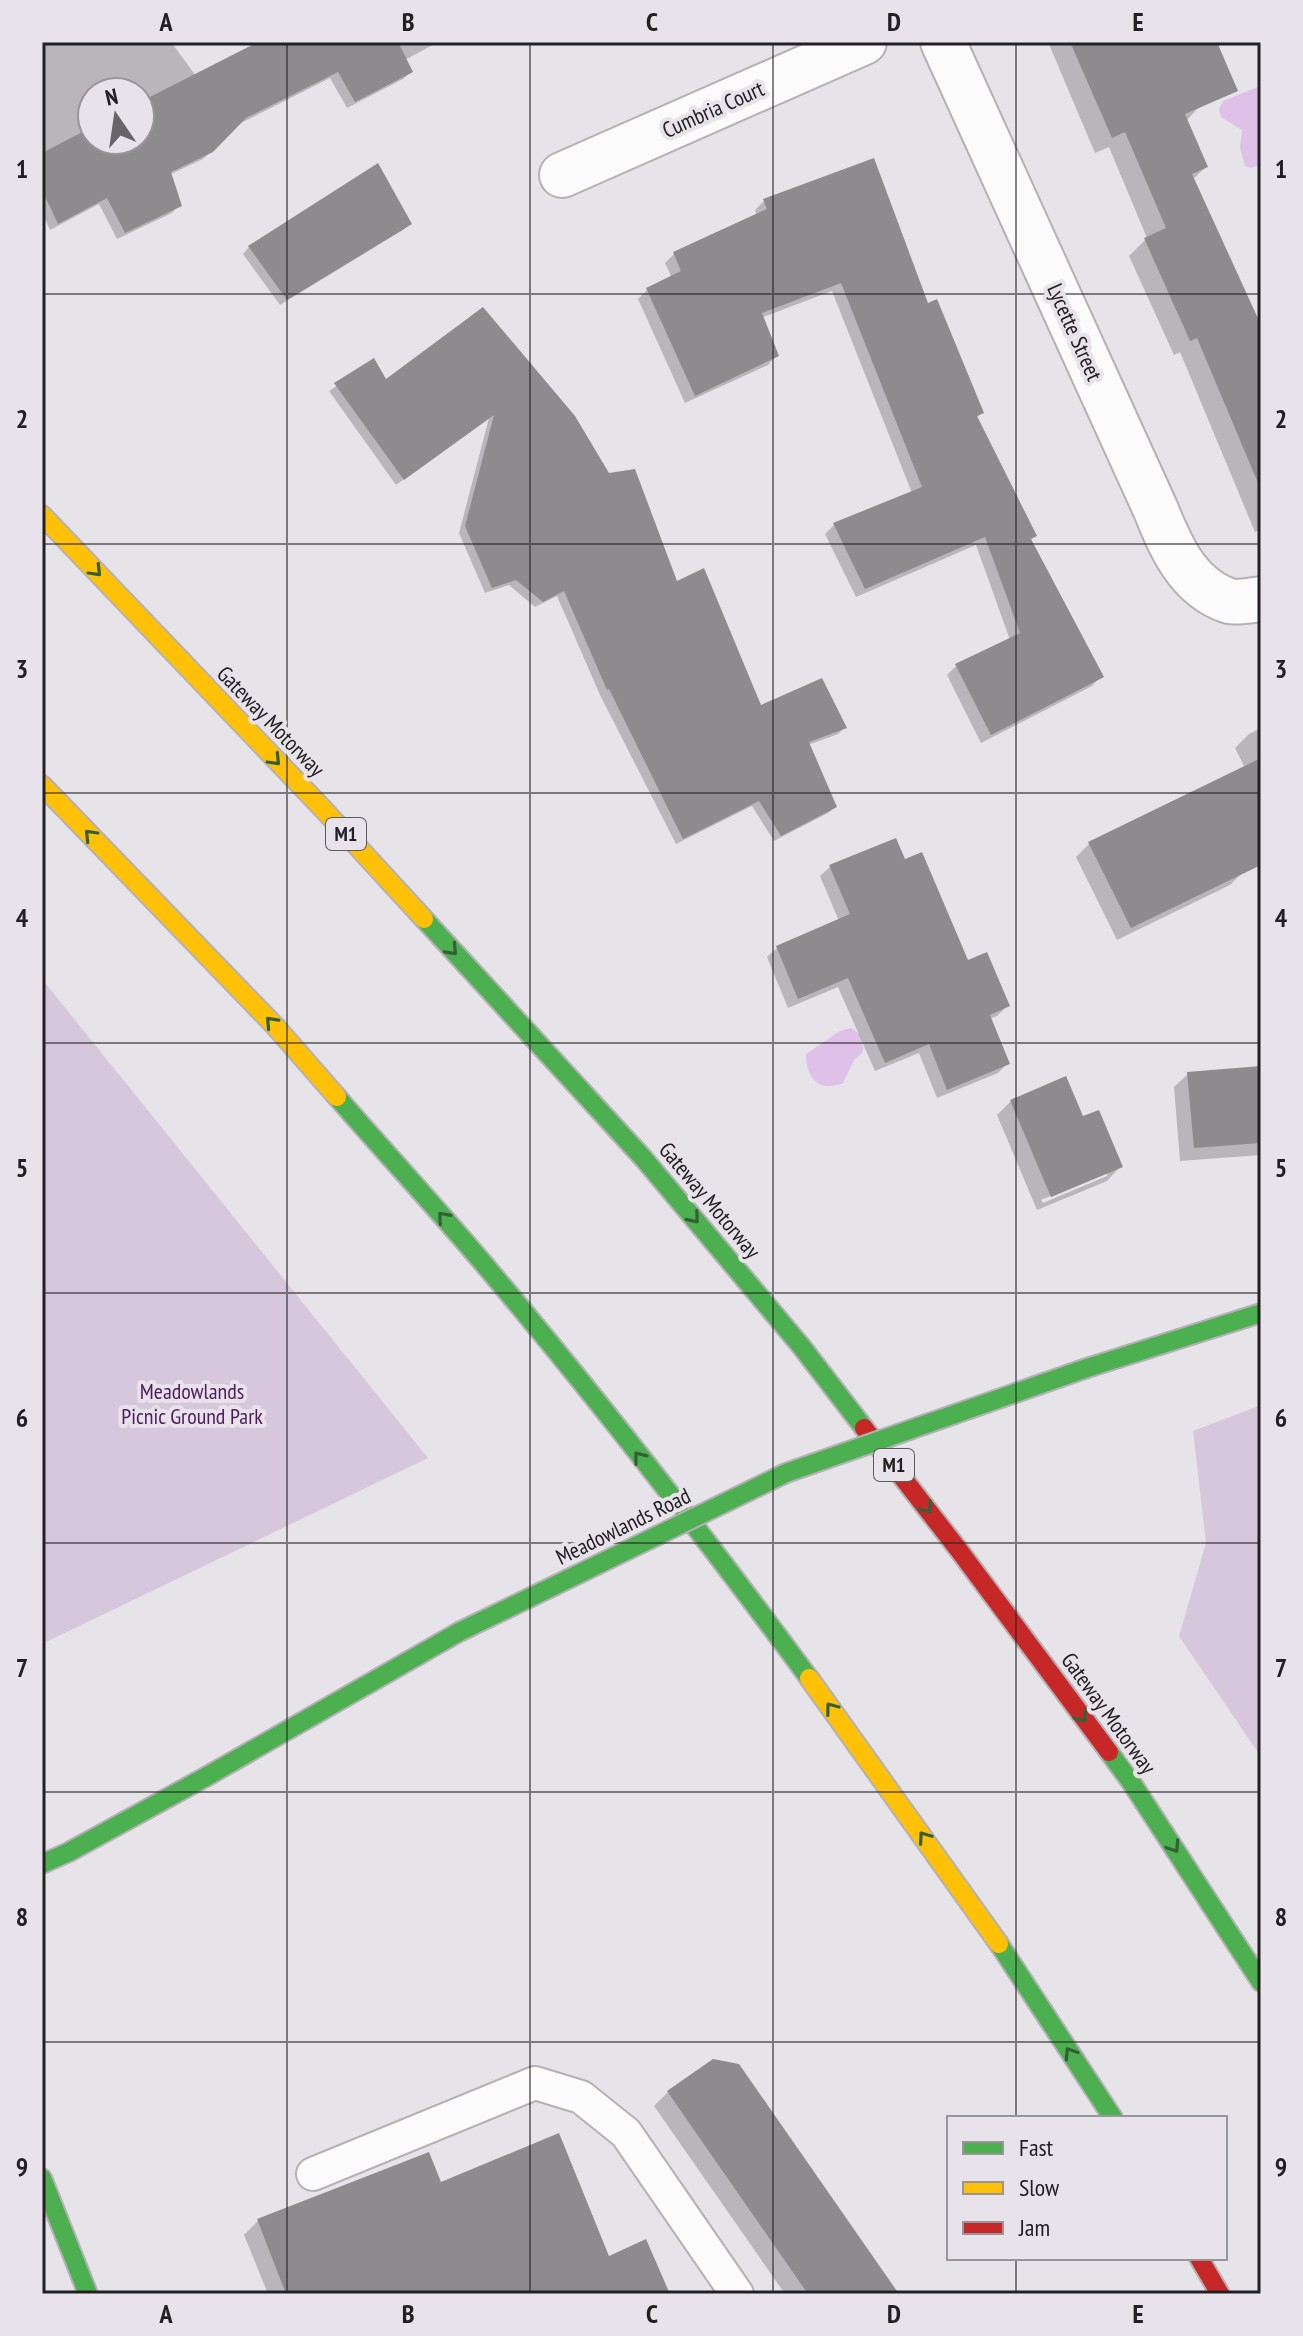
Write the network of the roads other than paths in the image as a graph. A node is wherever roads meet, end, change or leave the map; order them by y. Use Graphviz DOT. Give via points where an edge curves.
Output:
graph roads {
  1 [pos="864,42"];
  2 [pos="943,42"];
  3 [pos="562,175"];
  4 [pos="42,515"];
  5 [pos="1246,600"];
  6 [pos="42,785"];
  7 [pos="1261,1313"];
  8 [pos="42,1864"];
  9 [pos="1261,1982"];
  10 [pos="1112,2116"];
  11 [pos="313,2174"];
  12 [pos="42,2178"];
  13 [pos="1200,2260"];
  14 [pos="88,2294"];
  15 [pos="737,2294"];
  16 [pos="1220,2294"];
  1 -- 3 [label="street, Cumbria Court"];
  2 -- 5 [label="street, Lycette Street" via="1173,551 1198,584"];
  4 -- 9 [label="main road, Gateway Motorway / M1, one-way" via="323,809 622,1135 791,1334 1131,1782"];
  10 -- 6 [label="main road, one-way" via="886,1783 601,1408 494,1276 275,1026"];
  7 -- 8 [label="main road, Meadowlands Road, bridge" via="786,1473 459,1632"];
  11 -- 15 [label="lane" via="535,2083 581,2097 626,2133"];
  12 -- 14 [label="main road"];
  13 -- 16 [label="main road"];
}
